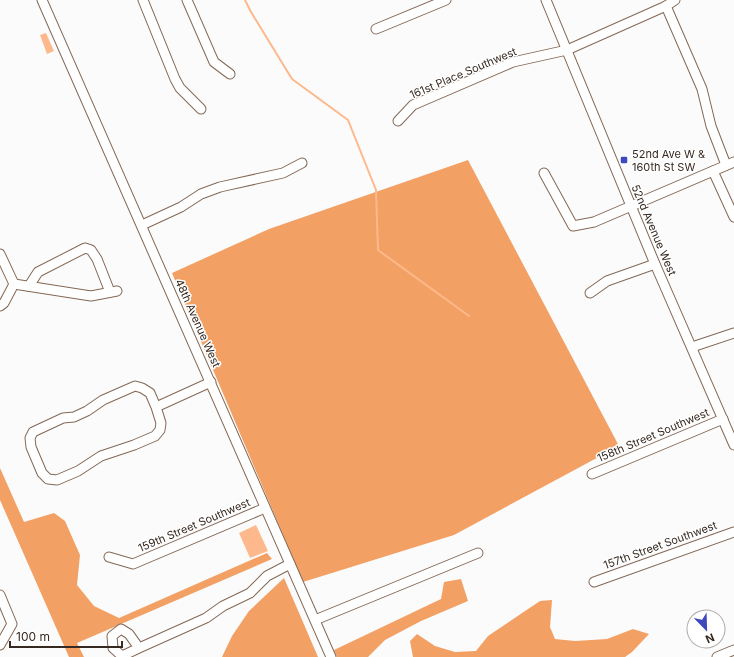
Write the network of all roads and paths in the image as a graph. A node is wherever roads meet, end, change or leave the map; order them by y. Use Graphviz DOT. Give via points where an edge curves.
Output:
graph roads {
  1 [pos="42,0"];
  2 [pos="143,0"];
  3 [pos="187,0"];
  4 [pos="446,0"];
  5 [pos="546,0"];
  6 [pos="675,0"];
  7 [pos="666,6"];
  8 [pos="376,29"];
  9 [pos="567,50"];
  10 [pos="230,74"];
  11 [pos="201,109"];
  12 [pos="398,121"];
  13 [pos="302,163"];
  14 [pos="730,164"];
  15 [pos="713,171"];
  16 [pos="544,173"];
  17 [pos="631,206"];
  18 [pos="734,217"];
  19 [pos="142,225"];
  20 [pos="0,254"];
  21 [pos="655,264"];
  22 [pos="14,284"];
  23 [pos="29,286"];
  24 [pos="590,293"];
  25 [pos="0,306"];
  26 [pos="734,332"];
  27 [pos="692,347"];
  28 [pos="211,382"];
  29 [pos="156,407"];
  30 [pos="723,419"];
  31 [pos="733,441"];
  32 [pos="592,474"];
  33 [pos="265,508"];
  34 [pos="734,532"];
  35 [pos="478,553"];
  36 [pos="109,557"];
  37 [pos="290,564"];
  38 [pos="594,582"];
  39 [pos="0,595"];
  40 [pos="315,620"];
  41 [pos="0,645"];
  42 [pos="139,648"];
  43 [pos="734,650"];
  44 [pos="331,657"];
  45 [pos="717,657"];
  1 -- 19 [label="street, 48th Avenue West"];
  2 -- 11 [label="street" via="175,79 180,88"];
  3 -- 10 [label="street" via="214,62"];
  4 -- 8 [label="street"];
  5 -- 9 [label="street, 52nd Avenue West"];
  6 -- 7 [label="street, 161st Place Southwest"];
  7 -- 9 [label="street, 161st Place Southwest"];
  7 -- 14 [label="street" via="702,89 710,126"];
  9 -- 12 [label="street, 161st Place Southwest" via="513,62 413,105"];
  9 -- 17 [label="street, 52nd Avenue West"];
  13 -- 19 [label="street" via="282,173 201,194 181,207"];
  14 -- 15 [label="street"];
  15 -- 17 [label="street"];
  15 -- 18 [label="street"];
  16 -- 17 [label="street" via="573,226 594,222"];
  17 -- 21 [label="street, 52nd Avenue West"];
  19 -- 28 [label="street, 48th Avenue West"];
  20 -- 22 [label="street"];
  21 -- 24 [label="street" via="607,281"];
  21 -- 27 [label="street, 52nd Avenue West"];
  22 -- 23 [label="street"];
  22 -- 25 [label="street"];
  23 -- 23 [label="street" via="91,296 114,292 91,250 85,248 38,272"];
  26 -- 27 [label="street"];
  27 -- 30 [label="street, 52nd Avenue West"];
  28 -- 29 [label="street"];
  28 -- 33 [label="street, 48th Avenue West"];
  29 -- 29 [label="street" via="150,393 135,386 103,400 74,417 63,418 33,432 30,438 31,447 42,474 48,479 57,480 78,471 101,456 155,436 160,430 161,423"];
  30 -- 31 [label="street, 52nd Avenue West"];
  30 -- 32 [label="street, 158th Street Southwest"];
  33 -- 36 [label="street, 159th Street Southwest" via="133,564"];
  33 -- 37 [label="street, 48th Avenue West"];
  34 -- 38 [label="street, 157th Street Southwest"];
  35 -- 40 [label="street"];
  37 -- 40 [label="street, 48th Avenue West"];
  37 -- 42 [label="street" via="267,576 250,593 223,606 206,618"];
  39 -- 41 [label="street" via="12,624"];
  40 -- 44 [label="street, 48th Avenue West"];
  43 -- 45 [label="street"];
}
